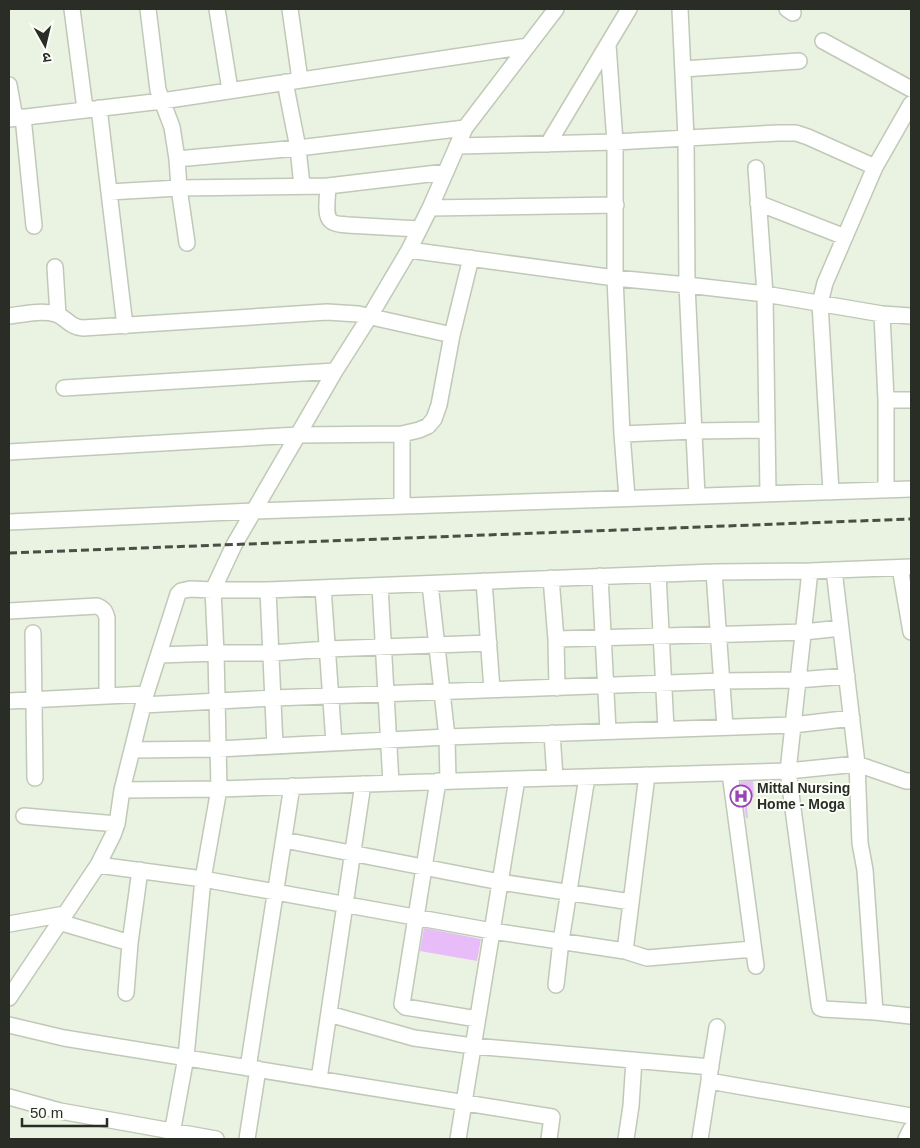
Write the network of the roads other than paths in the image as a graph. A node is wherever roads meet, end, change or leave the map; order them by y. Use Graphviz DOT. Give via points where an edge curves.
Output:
graph roads {
  1 [pos="72,9"];
  2 [pos="148,9"];
  3 [pos="217,9"];
  4 [pos="290,9"];
  5 [pos="556,9"];
  6 [pos="629,9"];
  7 [pos="680,9"];
  8 [pos="823,41"];
  9 [pos="608,45"];
  10 [pos="528,46"];
  11 [pos="799,61"];
  12 [pos="684,69"];
  13 [pos="292,81"];
  14 [pos="9,85"];
  15 [pos="911,89"];
  16 [pos="230,90"];
  17 [pos="162,101"];
  18 [pos="911,104"];
  19 [pos="92,109"];
  20 [pos="15,118"];
  21 [pos="466,128"];
  22 [pos="686,138"];
  23 [pos="615,142"];
  24 [pos="548,144"];
  25 [pos="457,146"];
  26 [pos="298,148"];
  27 [pos="177,159"];
  28 [pos="875,167"];
  29 [pos="756,168"];
  30 [pos="446,172"];
  31 [pos="302,186"];
  32 [pos="328,186"];
  33 [pos="179,188"];
  34 [pos="109,192"];
  35 [pos="758,203"];
  36 [pos="616,205"];
  37 [pos="430,208"];
  38 [pos="34,226"];
  39 [pos="419,229"];
  40 [pos="845,237"];
  41 [pos="187,243"];
  42 [pos="409,250"];
  43 [pos="471,258"];
  44 [pos="54,267"];
  45 [pos="615,278"];
  46 [pos="687,285"];
  47 [pos="765,294"];
  48 [pos="820,304"];
  49 [pos="882,314"];
  50 [pos="58,315"];
  51 [pos="9,316"];
  52 [pos="370,316"];
  53 [pos="911,316"];
  54 [pos="125,326"];
  55 [pos="452,335"];
  56 [pos="335,371"];
  57 [pos="64,388"];
  58 [pos="886,400"];
  59 [pos="911,400"];
  60 [pos="767,430"];
  61 [pos="694,431"];
  62 [pos="402,434"];
  63 [pos="622,434"];
  64 [pos="298,435"];
  65 [pos="9,452"];
  66 [pos="911,489"];
  67 [pos="886,490"];
  68 [pos="831,492"];
  69 [pos="768,494"];
  70 [pos="697,496"];
  71 [pos="627,498"];
  72 [pos="402,506"];
  73 [pos="254,511"];
  74 [pos="9,522"];
  75 [pos="906,568"];
  76 [pos="834,570"];
  77 [pos="810,571"];
  78 [pos="714,572"];
  79 [pos="658,574"];
  80 [pos="600,576"];
  81 [pos="551,578"];
  82 [pos="484,581"];
  83 [pos="430,584"];
  84 [pos="380,586"];
  85 [pos="323,588"];
  86 [pos="213,590"];
  87 [pos="268,590"];
  88 [pos="9,611"];
  89 [pos="841,628"];
  90 [pos="804,632"];
  91 [pos="911,632"];
  92 [pos="33,633"];
  93 [pos="718,635"];
  94 [pos="661,636"];
  95 [pos="603,638"];
  96 [pos="556,639"];
  97 [pos="488,643"];
  98 [pos="437,645"];
  99 [pos="384,647"];
  100 [pos="328,649"];
  101 [pos="216,653"];
  102 [pos="272,653"];
  103 [pos="159,655"];
  104 [pos="847,676"];
  105 [pos="798,680"];
  106 [pos="722,681"];
  107 [pos="663,684"];
  108 [pos="606,686"];
  109 [pos="557,688"];
  110 [pos="492,690"];
  111 [pos="442,692"];
  112 [pos="386,695"];
  113 [pos="108,696"];
  114 [pos="332,697"];
  115 [pos="274,698"];
  116 [pos="145,699"];
  117 [pos="35,700"];
  118 [pos="9,701"];
  119 [pos="217,701"];
  120 [pos="852,718"];
  121 [pos="793,724"];
  122 [pos="724,727"];
  123 [pos="666,729"];
  124 [pos="608,731"];
  125 [pos="552,733"];
  126 [pos="447,737"];
  127 [pos="390,740"];
  128 [pos="334,743"];
  129 [pos="276,746"];
  130 [pos="218,749"];
  131 [pos="132,750"];
  132 [pos="857,764"];
  133 [pos="788,771"];
  134 [pos="730,773"];
  135 [pos="647,775"];
  136 [pos="587,777"];
  137 [pos="35,778"];
  138 [pos="555,778"];
  139 [pos="517,779"];
  140 [pos="443,781"];
  141 [pos="911,782"];
  142 [pos="392,783"];
  143 [pos="363,784"];
  144 [pos="292,786"];
  145 [pos="219,789"];
  146 [pos="122,790"];
  147 [pos="24,816"];
  148 [pos="117,824"];
  149 [pos="284,840"];
  150 [pos="353,853"];
  151 [pos="98,865"];
  152 [pos="425,867"];
  153 [pos="140,870"];
  154 [pos="203,879"];
  155 [pos="500,882"];
  156 [pos="276,892"];
  157 [pos="569,892"];
  158 [pos="631,902"];
  159 [pos="345,904"];
  160 [pos="417,917"];
  161 [pos="62,918"];
  162 [pos="9,924"];
  163 [pos="492,930"];
  164 [pos="561,941"];
  165 [pos="130,943"];
  166 [pos="754,949"];
  167 [pos="625,951"];
  168 [pos="756,966"];
  169 [pos="556,984"];
  170 [pos="126,993"];
  171 [pos="9,998"];
  172 [pos="875,1012"];
  173 [pos="328,1014"];
  174 [pos="911,1016"];
  175 [pos="477,1019"];
  176 [pos="9,1025"];
  177 [pos="716,1027"];
  178 [pos="473,1046"];
  179 [pos="186,1057"];
  180 [pos="634,1060"];
  181 [pos="253,1068"];
  182 [pos="710,1074"];
  183 [pos="319,1079"];
  184 [pos="9,1097"];
  185 [pos="464,1103"];
  186 [pos="911,1116"];
  187 [pos="911,1129"];
  188 [pos="171,1136"];
  189 [pos="216,1139"];
  190 [pos="247,1139"];
  191 [pos="458,1139"];
  192 [pos="549,1139"];
  193 [pos="626,1139"];
  194 [pos="700,1139"];
  195 [pos="906,1139"];
  1 -- 19 [label="street"];
  2 -- 17 [label="street"];
  3 -- 16 [label="street"];
  4 -- 13 [label="street"];
  5 -- 10 [label="street"];
  6 -- 9 [label="street"];
  7 -- 12 [label="street"];
  8 -- 15 [label="street"];
  9 -- 23 [label="street"];
  9 -- 24 [label="street"];
  10 -- 13 [label="street"];
  10 -- 21 [label="street"];
  11 -- 12 [label="street"];
  12 -- 22 [label="street"];
  13 -- 16 [label="street"];
  13 -- 26 [label="street"];
  14 -- 20 [label="street"];
  16 -- 17 [label="street"];
  17 -- 19 [label="street"];
  17 -- 27 [label="street" via="172,127"];
  18 -- 28 [label="street"];
  19 -- 20 [label="street"];
  19 -- 34 [label="street"];
  20 -- 38 [label="street"];
  21 -- 25 [label="street"];
  21 -- 26 [label="street"];
  22 -- 23 [label="street"];
  22 -- 28 [label="street" via="796,133"];
  22 -- 46 [label="street"];
  23 -- 24 [label="street"];
  23 -- 36 [label="street"];
  24 -- 25 [label="street"];
  25 -- 30 [label="street"];
  26 -- 27 [label="street"];
  26 -- 31 [label="street"];
  27 -- 33 [label="street"];
  28 -- 40 [label="street"];
  29 -- 35 [label="street"];
  30 -- 32 [label="street"];
  30 -- 37 [label="street"];
  31 -- 32 [label="street"];
  31 -- 33 [label="street"];
  32 -- 39 [label="street" via="328,217 336,224"];
  33 -- 34 [label="street"];
  33 -- 41 [label="street"];
  34 -- 54 [label="street"];
  35 -- 40 [label="street"];
  35 -- 47 [label="street"];
  36 -- 37 [label="street"];
  36 -- 45 [label="street"];
  37 -- 39 [label="street"];
  39 -- 42 [label="street"];
  40 -- 48 [label="street" via="825,283"];
  42 -- 43 [label="street"];
  42 -- 52 [label="street"];
  43 -- 45 [label="street"];
  43 -- 55 [label="street"];
  44 -- 50 [label="street"];
  45 -- 46 [label="street"];
  45 -- 63 [label="street"];
  46 -- 47 [label="street"];
  46 -- 61 [label="street"];
  47 -- 48 [label="street"];
  47 -- 60 [label="street"];
  48 -- 49 [label="street"];
  48 -- 68 [label="street"];
  49 -- 53 [label="street"];
  49 -- 58 [label="street"];
  50 -- 51 [label="street" via="32,312"];
  50 -- 54 [label="street" via="76,328"];
  52 -- 54 [label="street" via="326,312"];
  52 -- 55 [label="street"];
  52 -- 56 [label="street"];
  55 -- 62 [label="street" via="434,418 428,426"];
  56 -- 57 [label="street"];
  56 -- 64 [label="street"];
  58 -- 59 [label="street"];
  58 -- 67 [label="street"];
  60 -- 61 [label="street"];
  60 -- 69 [label="street"];
  61 -- 63 [label="street"];
  61 -- 70 [label="street"];
  62 -- 64 [label="street"];
  62 -- 72 [label="street"];
  63 -- 71 [label="street"];
  64 -- 65 [label="street"];
  64 -- 73 [label="street"];
  66 -- 67 [label="street"];
  67 -- 68 [label="street"];
  68 -- 69 [label="street"];
  69 -- 70 [label="street"];
  70 -- 71 [label="street"];
  71 -- 72 [label="street"];
  72 -- 73 [label="street"];
  73 -- 74 [label="street"];
  73 -- 86 [label="street" via="234,544"];
  75 -- 76 [label="street"];
  75 -- 91 [label="street"];
  76 -- 77 [label="street"];
  76 -- 89 [label="street"];
  77 -- 78 [label="street"];
  77 -- 90 [label="street"];
  78 -- 79 [label="street"];
  78 -- 93 [label="street"];
  79 -- 80 [label="street"];
  79 -- 94 [label="street"];
  80 -- 81 [label="street"];
  80 -- 95 [label="street"];
  81 -- 82 [label="street"];
  81 -- 96 [label="street"];
  82 -- 83 [label="street"];
  82 -- 97 [label="street"];
  83 -- 84 [label="street"];
  83 -- 98 [label="street"];
  84 -- 85 [label="street"];
  84 -- 99 [label="street"];
  85 -- 87 [label="street"];
  85 -- 100 [label="street"];
  86 -- 87 [label="street"];
  86 -- 101 [label="street"];
  86 -- 103 [label="street" via="190,589 178,594"];
  87 -- 102 [label="street"];
  88 -- 113 [label="street" via="103,608 107,618"];
  89 -- 90 [label="street"];
  89 -- 104 [label="street"];
  90 -- 93 [label="street"];
  90 -- 105 [label="street"];
  92 -- 117 [label="street"];
  93 -- 94 [label="street"];
  93 -- 106 [label="street"];
  94 -- 95 [label="street"];
  94 -- 107 [label="street"];
  95 -- 96 [label="street"];
  95 -- 108 [label="street"];
  96 -- 109 [label="street"];
  97 -- 98 [label="street"];
  97 -- 110 [label="street"];
  98 -- 99 [label="street"];
  98 -- 111 [label="street"];
  99 -- 100 [label="street"];
  99 -- 112 [label="street"];
  100 -- 102 [label="street"];
  100 -- 114 [label="street"];
  101 -- 102 [label="street"];
  101 -- 103 [label="street"];
  101 -- 119 [label="street"];
  102 -- 115 [label="street"];
  103 -- 116 [label="street"];
  104 -- 105 [label="street"];
  104 -- 120 [label="street"];
  105 -- 106 [label="street"];
  105 -- 121 [label="street"];
  106 -- 107 [label="street"];
  106 -- 122 [label="street"];
  107 -- 108 [label="street"];
  107 -- 123 [label="street"];
  108 -- 109 [label="street"];
  108 -- 124 [label="street"];
  109 -- 110 [label="street"];
  110 -- 111 [label="street"];
  111 -- 112 [label="street"];
  111 -- 126 [label="street"];
  112 -- 114 [label="street"];
  112 -- 127 [label="street"];
  113 -- 116 [label="street"];
  113 -- 117 [label="street"];
  114 -- 115 [label="street"];
  114 -- 128 [label="street"];
  115 -- 119 [label="street"];
  115 -- 129 [label="street"];
  116 -- 119 [label="street"];
  116 -- 131 [label="street"];
  117 -- 118 [label="street"];
  117 -- 137 [label="street"];
  119 -- 130 [label="street"];
  120 -- 121 [label="street"];
  120 -- 132 [label="street"];
  121 -- 122 [label="street"];
  121 -- 133 [label="street"];
  122 -- 123 [label="street"];
  123 -- 124 [label="street"];
  124 -- 125 [label="street"];
  125 -- 126 [label="street"];
  125 -- 138 [label="street"];
  126 -- 127 [label="street"];
  126 -- 140 [label="street"];
  127 -- 128 [label="street"];
  127 -- 142 [label="street"];
  128 -- 129 [label="street"];
  129 -- 130 [label="street"];
  130 -- 131 [label="street"];
  130 -- 145 [label="street"];
  131 -- 146 [label="street"];
  132 -- 133 [label="street"];
  132 -- 141 [label="street"];
  132 -- 172 [label="street" via="860,843 865,870"];
  133 -- 134 [label="street"];
  133 -- 172 [label="street" via="820,1008"];
  134 -- 135 [label="street"];
  134 -- 166 [label="street"];
  135 -- 136 [label="street"];
  135 -- 158 [label="street"];
  136 -- 138 [label="street"];
  136 -- 157 [label="street"];
  138 -- 139 [label="street"];
  139 -- 140 [label="street"];
  139 -- 155 [label="street"];
  140 -- 142 [label="street"];
  140 -- 152 [label="street"];
  142 -- 143 [label="street"];
  143 -- 144 [label="street"];
  143 -- 150 [label="street"];
  144 -- 145 [label="street"];
  144 -- 149 [label="street"];
  145 -- 146 [label="street"];
  145 -- 154 [label="street"];
  146 -- 148 [label="street"];
  147 -- 148 [label="street"];
  148 -- 151 [label="street"];
  149 -- 150 [label="street"];
  149 -- 156 [label="street"];
  150 -- 152 [label="street"];
  150 -- 159 [label="street"];
  151 -- 153 [label="street"];
  151 -- 161 [label="street"];
  152 -- 155 [label="street"];
  152 -- 160 [label="street"];
  153 -- 154 [label="street"];
  153 -- 165 [label="street"];
  154 -- 156 [label="street"];
  154 -- 179 [label="street"];
  155 -- 157 [label="street"];
  155 -- 163 [label="street"];
  156 -- 159 [label="street"];
  156 -- 181 [label="street"];
  157 -- 158 [label="street"];
  157 -- 164 [label="street"];
  158 -- 167 [label="street"];
  159 -- 160 [label="street"];
  159 -- 173 [label="street"];
  160 -- 163 [label="street"];
  160 -- 175 [label="street" via="402,1004"];
  161 -- 162 [label="street"];
  161 -- 165 [label="street"];
  161 -- 171 [label="street"];
  163 -- 164 [label="street"];
  163 -- 175 [label="street"];
  164 -- 167 [label="street"];
  164 -- 169 [label="street"];
  165 -- 170 [label="street"];
  166 -- 167 [label="street" via="647,958"];
  166 -- 168 [label="street"];
  172 -- 174 [label="street"];
  173 -- 178 [label="street" via="414,1038"];
  173 -- 183 [label="street"];
  175 -- 178 [label="street"];
  176 -- 179 [label="street" via="64,1038"];
  177 -- 182 [label="street"];
  178 -- 180 [label="street"];
  178 -- 185 [label="street"];
  179 -- 181 [label="street"];
  179 -- 188 [label="street"];
  180 -- 182 [label="street"];
  180 -- 193 [label="street"];
  181 -- 183 [label="street"];
  181 -- 190 [label="street"];
  182 -- 186 [label="street"];
  182 -- 194 [label="street"];
  183 -- 185 [label="street"];
  184 -- 188 [label="street"];
  185 -- 191 [label="street"];
  185 -- 192 [label="street" via="552,1117"];
  187 -- 195 [label="street"];
  188 -- 189 [label="street"];
}
